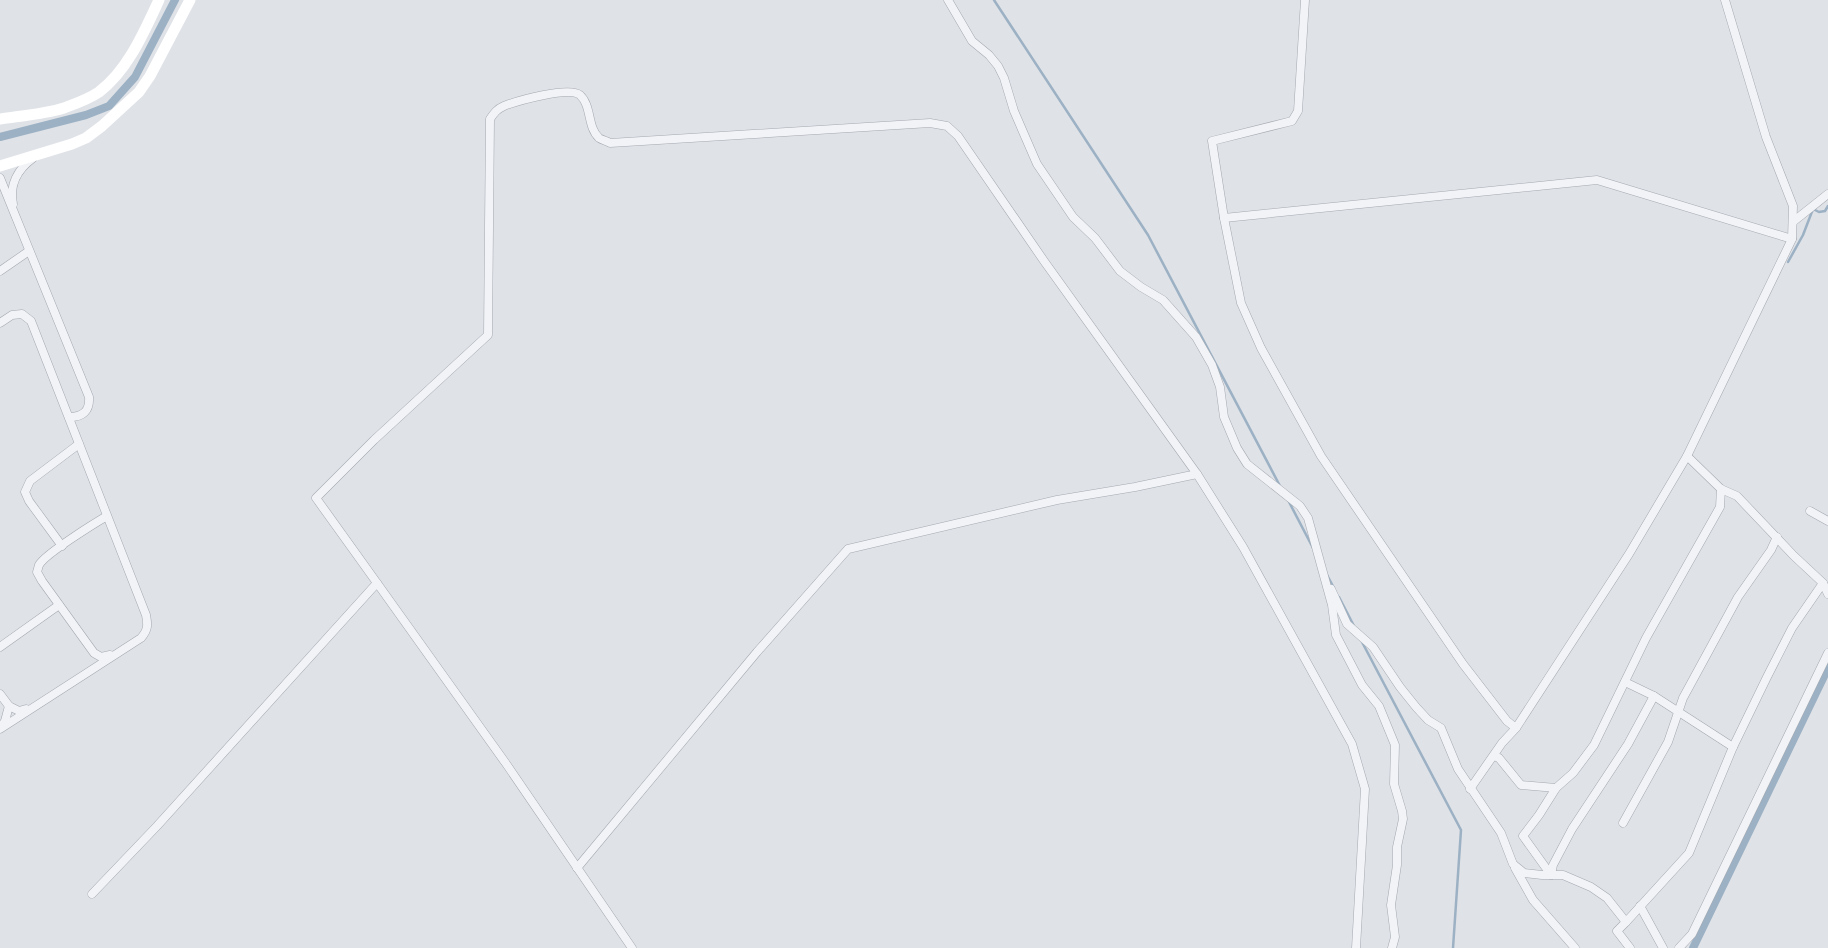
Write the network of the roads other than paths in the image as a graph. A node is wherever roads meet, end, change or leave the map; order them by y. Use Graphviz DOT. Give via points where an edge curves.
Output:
graph roads {
  1 [pos="159,0"];
  2 [pos="190,0"];
  3 [pos="948,0"];
  4 [pos="1305,0"];
  5 [pos="1725,0"];
  6 [pos="0,119"];
  7 [pos="35,156"];
  8 [pos="0,166"];
  9 [pos="0,178"];
  10 [pos="2,191"];
  11 [pos="1828,194"];
  12 [pos="15,216"];
  13 [pos="1224,218"];
  14 [pos="1794,221"];
  15 [pos="1792,239"];
  16 [pos="29,251"];
  17 [pos="0,271"];
  18 [pos="0,323"];
  19 [pos="69,417"];
  20 [pos="79,444"];
  21 [pos="1686,456"];
  22 [pos="1197,474"];
  23 [pos="1721,489"];
  24 [pos="1810,511"];
  25 [pos="107,516"];
  26 [pos="1828,521"];
  27 [pos="1777,537"];
  28 [pos="62,546"];
  29 [pos="1325,579"];
  30 [pos="377,583"];
  31 [pos="1823,583"];
  32 [pos="1828,594"];
  33 [pos="59,605"];
  34 [pos="0,647"];
  35 [pos="94,653"];
  36 [pos="117,653"];
  37 [pos="1828,653"];
  38 [pos="93,669"];
  39 [pos="1625,682"];
  40 [pos="0,694"];
  41 [pos="1654,696"];
  42 [pos="9,706"];
  43 [pos="35,706"];
  44 [pos="1679,711"];
  45 [pos="1516,728"];
  46 [pos="0,729"];
  47 [pos="1732,747"];
  48 [pos="1494,756"];
  49 [pos="1556,788"];
  50 [pos="1470,789"];
  51 [pos="1623,823"];
  52 [pos="1513,864"];
  53 [pos="577,868"];
  54 [pos="1551,875"];
  55 [pos="92,894"];
  56 [pos="1640,906"];
  57 [pos="1626,922"];
  58 [pos="632,948"];
  59 [pos="1356,948"];
  60 [pos="1392,948"];
  61 [pos="1574,948"];
  62 [pos="1630,948"];
  63 [pos="1663,948"];
  64 [pos="1678,948"];
  1 -- 6 [label="street" via="126,60 114,78 97,93 62,108"];
  2 -- 7 [label="street" via="139,92 86,138"];
  3 -- 29 [label="street" via="972,41 998,66 1037,164 1073,217 1096,238 1120,271 1163,300 1196,337 1212,365 1220,387 1224,417 1237,448 1247,464 1300,506 1308,518"];
  4 -- 13 [label="street" via="1298,111 1292,121 1212,141"];
  5 -- 14 [label="street" via="1766,138 1793,206"];
  7 -- 8 [label="street"];
  7 -- 12 [label="street" via="13,181"];
  9 -- 10 [label="street"];
  10 -- 12 [label="street"];
  11 -- 14 [label="street"];
  12 -- 16 [label="street"];
  13 -- 15 [label="street" via="1597,180"];
  13 -- 45 [label="street" via="1241,303 1261,348 1321,456 1463,664"];
  14 -- 15 [label="street"];
  15 -- 21 [label="street"];
  16 -- 17 [label="street"];
  16 -- 19 [label="street" via="89,397 85,412 78,417"];
  18 -- 19 [label="street" via="12,315 22,314 31,321"];
  19 -- 20 [label="street"];
  20 -- 25 [label="street"];
  20 -- 28 [label="street" via="30,481 25,492"];
  21 -- 23 [label="street"];
  21 -- 45 [label="street" via="1629,554"];
  22 -- 30 [label="street" via="958,136 947,126 930,123 610,143 599,138 579,94 559,92 503,106 490,119 488,335 316,498"];
  22 -- 53 [label="street" via="1057,500 848,549 757,652"];
  22 -- 59 [label="street" via="1243,547 1352,744 1365,789"];
  23 -- 27 [label="street" via="1737,496"];
  23 -- 39 [label="street" via="1720,507 1646,638"];
  24 -- 26 [label="street"];
  25 -- 28 [label="street"];
  25 -- 36 [label="street" via="148,624 141,638"];
  27 -- 31 [label="street"];
  27 -- 44 [label="street" via="1738,597"];
  28 -- 33 [label="street" via="39,565 37,572"];
  29 -- 50 [label="street" via="1347,624 1373,647 1416,707 1441,728 1458,770"];
  29 -- 60 [label="street" via="1336,635 1362,685 1379,706 1396,745 1394,784 1402,820 1391,905 1395,937"];
  30 -- 53 [label="street"];
  30 -- 55 [label="street"];
  31 -- 32 [label="street"];
  31 -- 47 [label="street" via="1792,628"];
  33 -- 34 [label="street"];
  33 -- 35 [label="street"];
  35 -- 36 [label="street" via="101,657"];
  35 -- 38 [label="street"];
  36 -- 38 [label="street"];
  37 -- 64 [label="street" via="1692,934"];
  38 -- 43 [label="street"];
  39 -- 41 [label="street"];
  39 -- 49 [label="street" via="1594,745 1573,773"];
  40 -- 42 [label="street"];
  41 -- 44 [label="street"];
  41 -- 54 [label="street" via="1628,744 1572,829"];
  42 -- 43 [label="street" via="19,711"];
  42 -- 46 [label="street"];
  43 -- 46 [label="street"];
  44 -- 47 [label="street"];
  44 -- 51 [label="street" via="1668,742"];
  45 -- 48 [label="street"];
  47 -- 56 [label="street" via="1689,853"];
  48 -- 49 [label="street" via="1521,785"];
  48 -- 50 [label="street"];
  49 -- 54 [label="street" via="1523,836"];
  50 -- 52 [label="street" via="1502,833"];
  52 -- 54 [label="street" via="1524,873"];
  52 -- 61 [label="street" via="1533,900"];
  53 -- 58 [label="street"];
  54 -- 57 [label="street" via="1563,875 1591,887 1607,898"];
  56 -- 57 [label="street"];
  56 -- 63 [label="street"];
  57 -- 62 [label="street" via="1617,931"];
}
